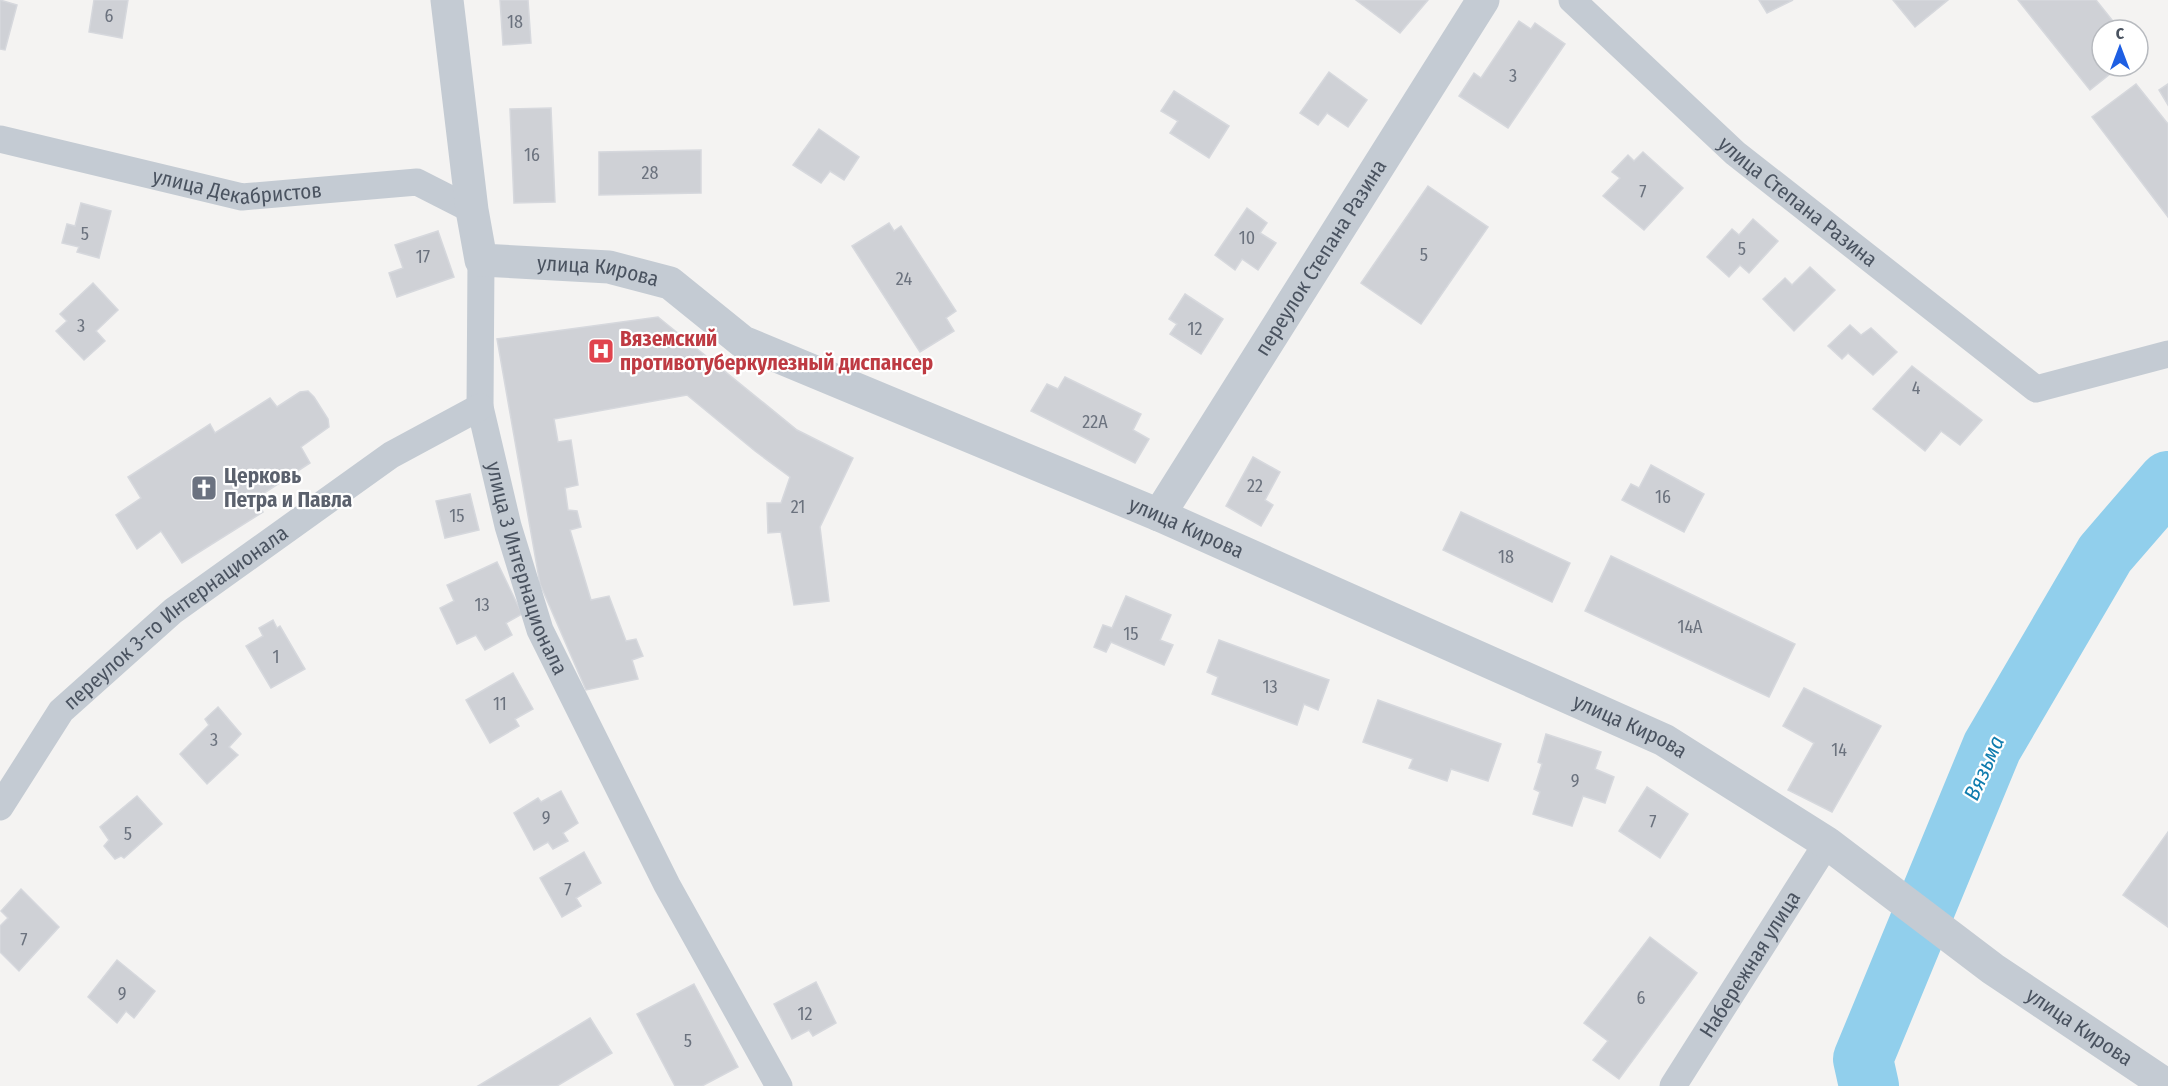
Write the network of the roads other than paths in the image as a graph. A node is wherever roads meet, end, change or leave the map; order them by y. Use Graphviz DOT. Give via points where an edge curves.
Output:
graph roads {
  1 [pos="447,0"];
  2 [pos="1483,0"];
  3 [pos="1572,0"];
  4 [pos="0,139"];
  5 [pos="472,210"];
  6 [pos="480,260"];
  7 [pos="2168,354"];
  8 [pos="480,407"];
  9 [pos="1159,515"];
  10 [pos="0,807"];
  11 [pos="1827,843"];
  12 [pos="779,1086"];
  13 [pos="1673,1086"];
  14 [pos="2168,1086"];
  1 -- 5 [label="street, улица 3 Интернационала"];
  2 -- 9 [label="street, переулок Степана Разина"];
  3 -- 7 [label="street, улица Степана Разина" via="1736,153 2036,389"];
  4 -- 5 [label="street, улица Декабристов" via="242,197 417,182"];
  5 -- 6 [label="street, улица 3 Интернационала"];
  6 -- 8 [label="street, улица 3 Интернационала"];
  6 -- 9 [label="street, улица Кирова" via="609,267 669,283 743,342"];
  8 -- 10 [label="street, переулок 3-го Интернационала" via="391,455 173,610 61,711"];
  8 -- 12 [label="street, улица 3 Интернационала" via="508,526 540,630 667,885"];
  9 -- 11 [label="street, улица Кирова" via="1664,740"];
  11 -- 13 [label="street, Набережная улица"];
  11 -- 14 [label="street, улица Кирова" via="1993,969"];
}
